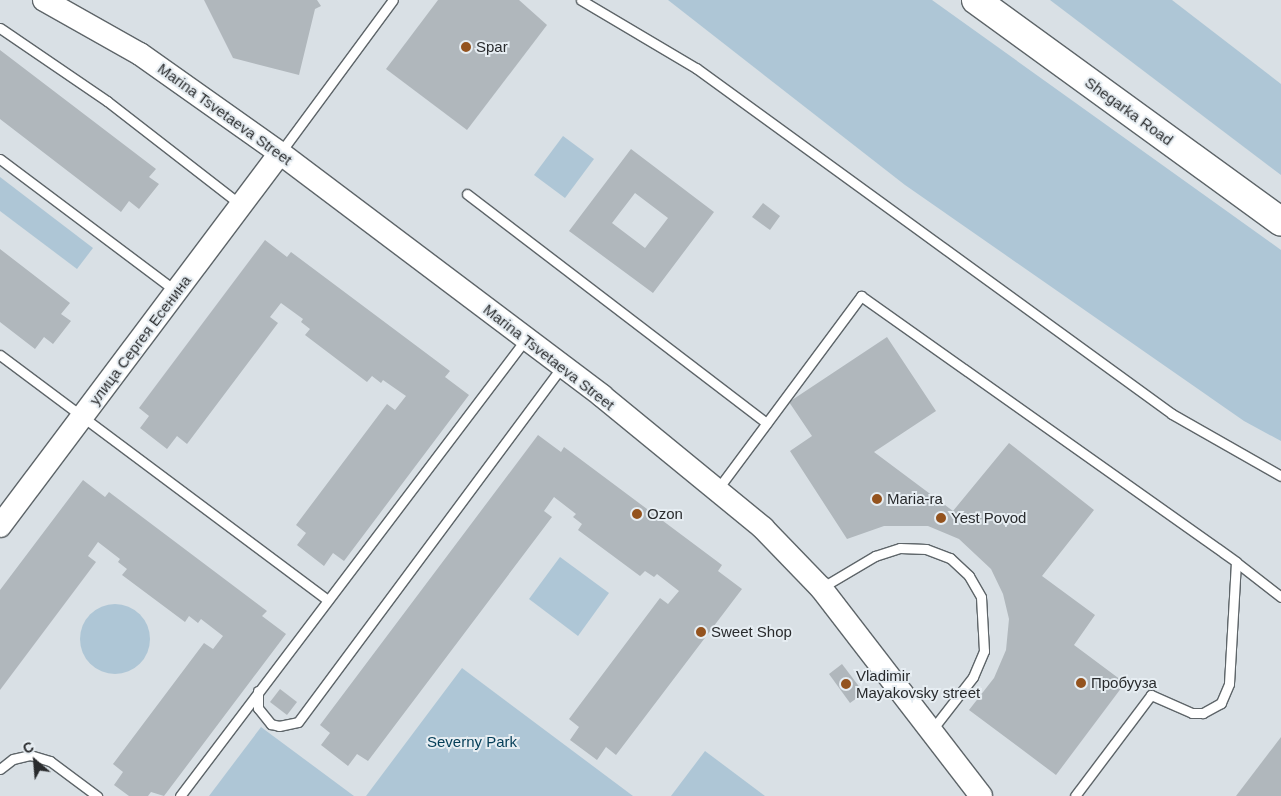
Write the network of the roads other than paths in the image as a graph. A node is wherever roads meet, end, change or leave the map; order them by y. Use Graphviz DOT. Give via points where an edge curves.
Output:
graph roads {
  1 [pos="44,0"];
  2 [pos="392,0"];
  3 [pos="581,0"];
  4 [pos="976,0"];
  5 [pos="0,28"];
  6 [pos="280,153"];
  7 [pos="0,159"];
  8 [pos="467,194"];
  9 [pos="242,205"];
  10 [pos="1281,222"];
  11 [pos="176,292"];
  12 [pos="526,339"];
  13 [pos="0,356"];
  14 [pos="563,366"];
  15 [pos="82,418"];
  16 [pos="766,423"];
  17 [pos="1281,476"];
  18 [pos="716,490"];
  19 [pos="0,526"];
  20 [pos="1236,562"];
  21 [pos="821,588"];
  22 [pos="1281,598"];
  23 [pos="327,600"];
  24 [pos="258,691"];
  25 [pos="930,731"];
  26 [pos="0,769"];
  27 [pos="97,796"];
  28 [pos="180,796"];
  29 [pos="981,796"];
  30 [pos="1075,796"];
  1 -- 6 [label="street, Marina Tsvetaeva Street" via="140,54"];
  2 -- 6 [label="lane"];
  3 -- 17 [label="lane" via="696,68 1172,414"];
  4 -- 10 [label="main road, Shegarka Road"];
  5 -- 9 [label="lane" via="107,101"];
  6 -- 9 [label="street, улица Сергея Есенина"];
  6 -- 12 [label="street, Marina Tsvetaeva Street"];
  7 -- 11 [label="lane"];
  8 -- 16 [label="lane"];
  9 -- 11 [label="street, улица Сергея Есенина"];
  11 -- 15 [label="street, улица Сергея Есенина"];
  12 -- 14 [label="street, Marina Tsvetaeva Street"];
  12 -- 23 [label="lane"];
  13 -- 15 [label="lane"];
  14 -- 18 [label="street, Marina Tsvetaeva Street"];
  14 -- 24 [label="lane" via="298,722 279,726 271,724 258,708"];
  15 -- 19 [label="street, улица Сергея Есенина"];
  15 -- 23 [label="lane"];
  16 -- 18 [label="lane"];
  16 -- 20 [label="lane" via="860,296"];
  18 -- 21 [label="street, Marina Tsvetaeva Street" via="763,528"];
  20 -- 22 [label="lane"];
  20 -- 30 [label="lane" via="1227,694 1213,709 1192,713 1151,695"];
  21 -- 25 [label="street, Marina Tsvetaeva Street"];
  21 -- 25 [label="lane" via="876,556 900,548 926,549 950,558 969,576 981,598 984,651 973,677"];
  23 -- 24 [label="lane"];
  24 -- 28 [label="lane"];
  25 -- 29 [label="street, Marina Tsvetaeva Street"];
  26 -- 27 [label="lane" via="13,759 30,754 50,761"];
}
